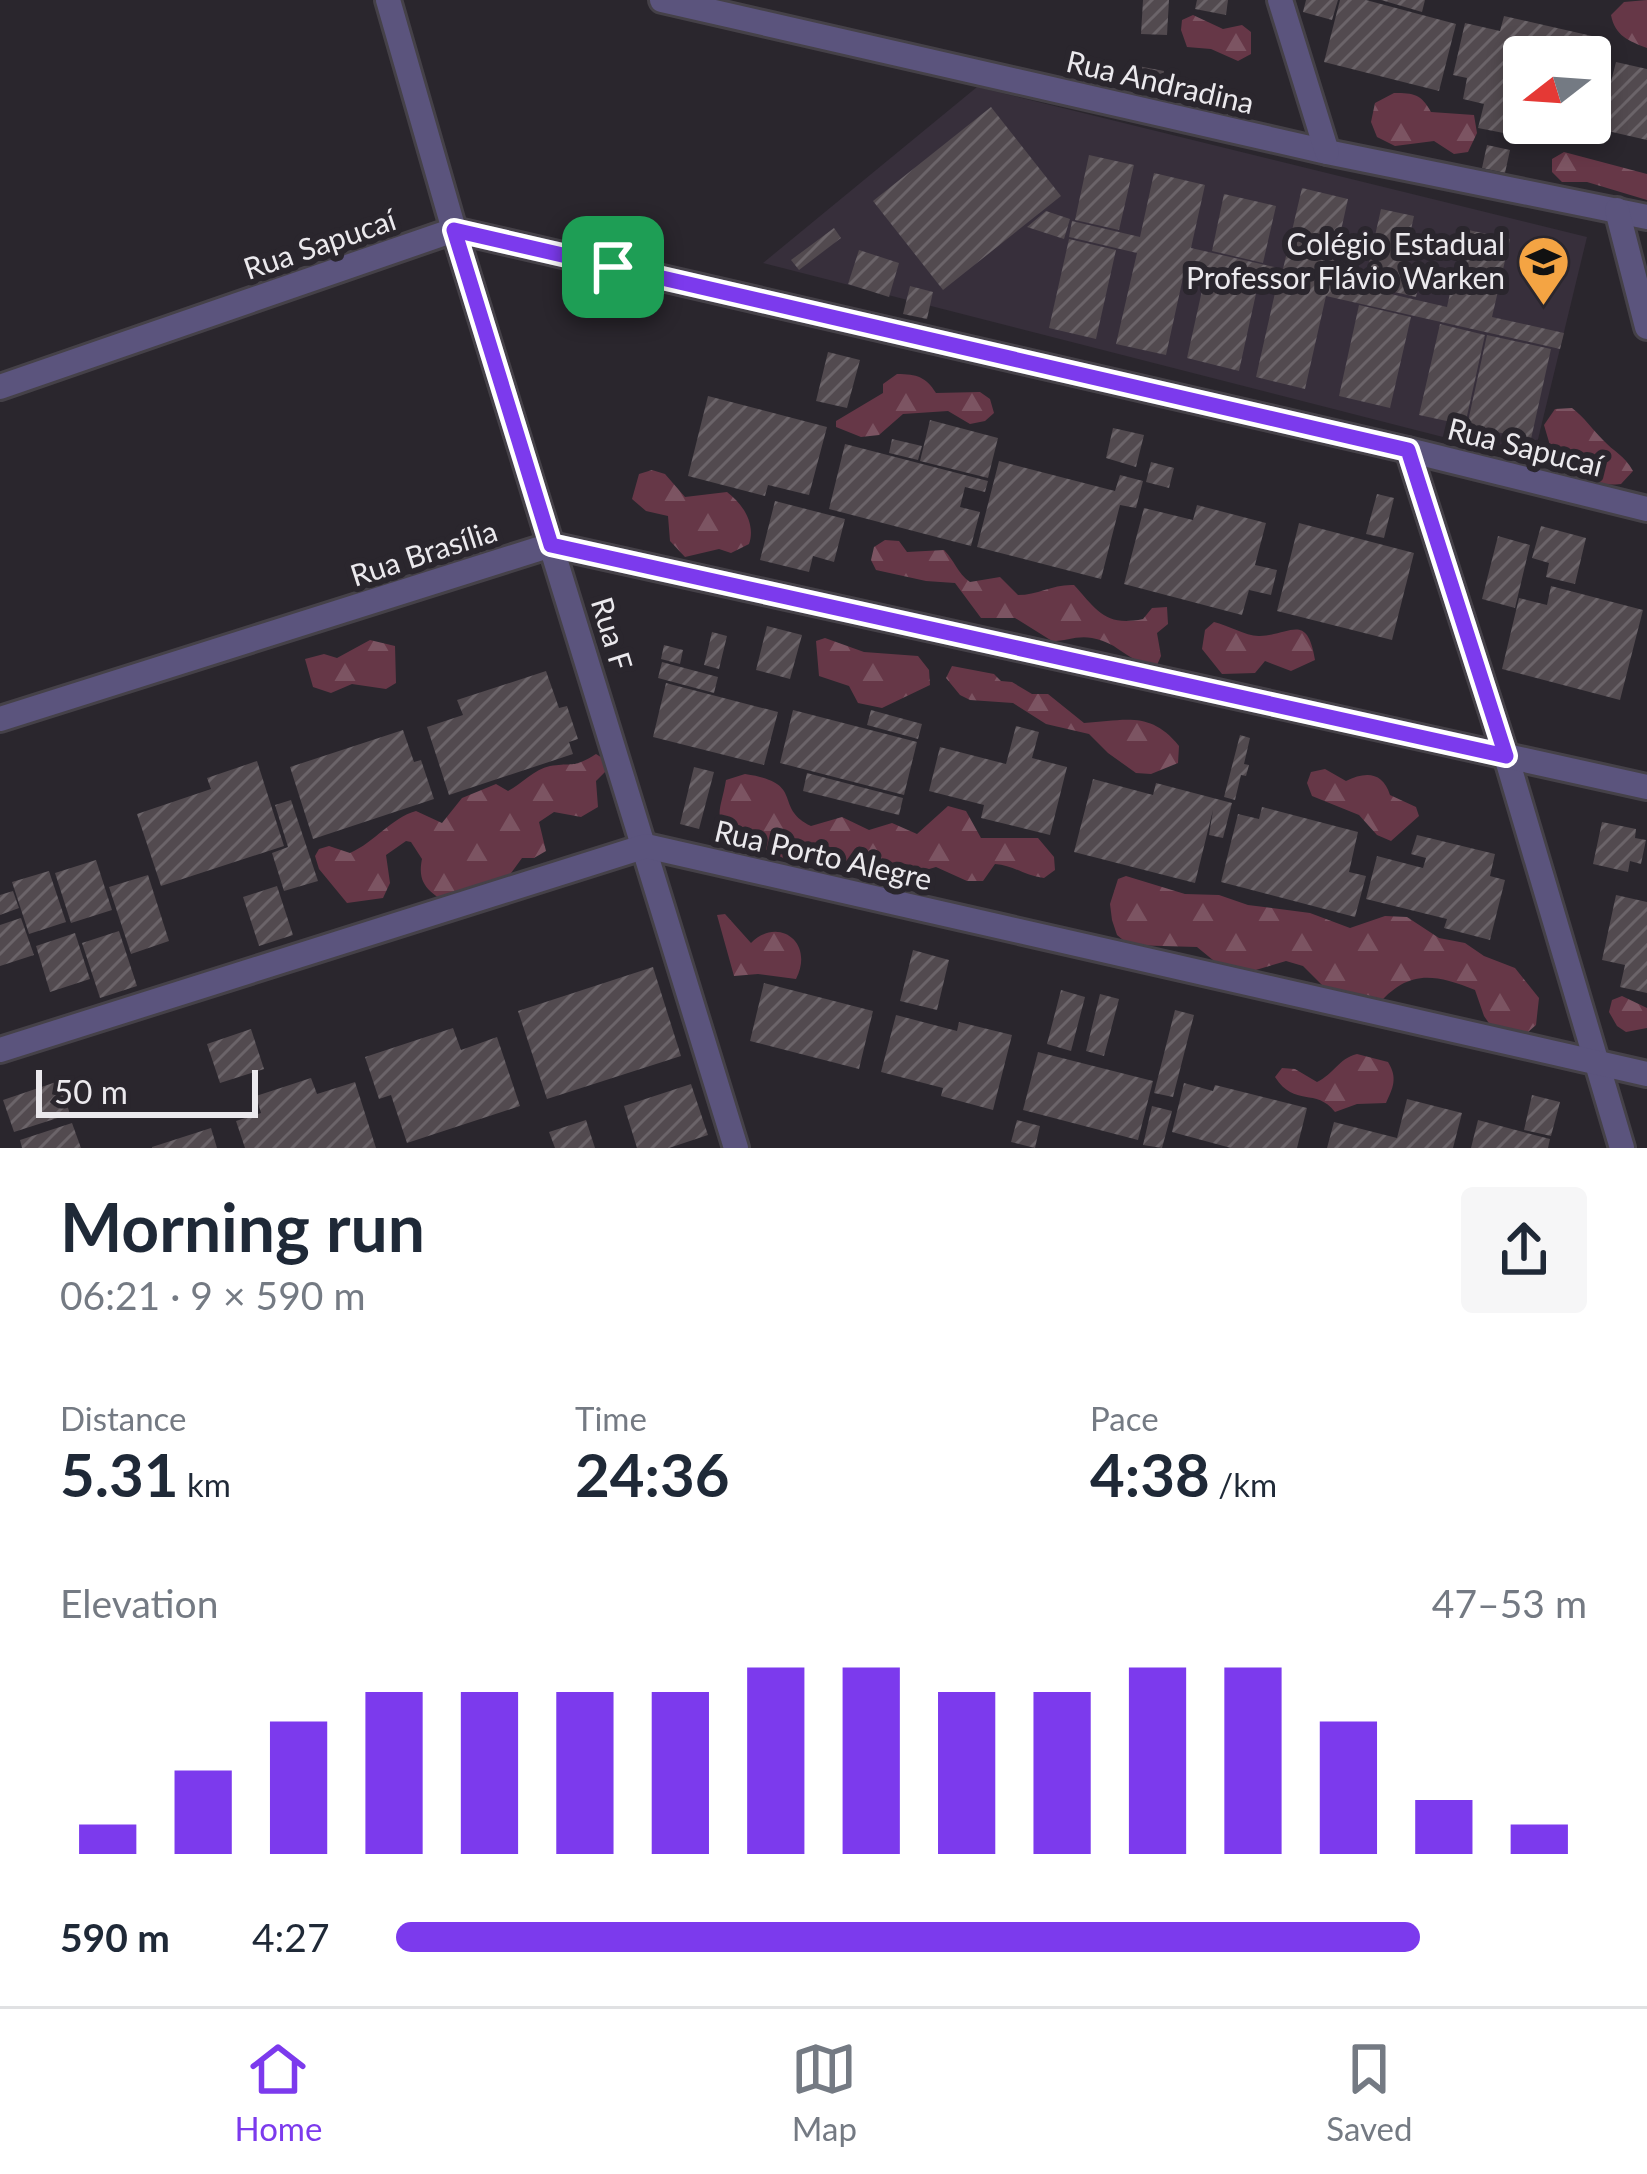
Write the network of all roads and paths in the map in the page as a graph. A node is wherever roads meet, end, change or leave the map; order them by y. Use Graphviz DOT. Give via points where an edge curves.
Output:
graph roads {
  1 [pos="388,0"];
  2 [pos="662,0"];
  3 [pos="1280,0"];
  4 [pos="1327,152"];
  5 [pos="1617,210"];
  6 [pos="1647,217"];
  7 [pos="454,230"];
  8 [pos="1647,327"];
  9 [pos="0,387"];
  10 [pos="1408,450"];
  11 [pos="1647,509"];
  12 [pos="551,545"];
  13 [pos="0,719"];
  14 [pos="1506,756"];
  15 [pos="1647,787"];
  16 [pos="646,846"];
  17 [pos="0,1050"];
  18 [pos="1596,1063"];
  19 [pos="1647,1074"];
  20 [pos="736,1148"];
  21 [pos="1622,1148"];
  1 -- 7 [label="street, Rua F"];
  2 -- 4 [label="street, Rua Andradina"];
  3 -- 4 [label="street"];
  4 -- 5 [label="street, Rua Andradina"];
  5 -- 6 [label="street, Rua Andradina"];
  5 -- 8 [label="street"];
  7 -- 9 [label="street, Rua Sapucaí"];
  7 -- 10 [label="street, Rua Sapucaí"];
  7 -- 12 [label="street, Rua F"];
  10 -- 11 [label="street, Rua Sapucaí"];
  10 -- 14 [label="street"];
  12 -- 13 [label="street, Rua Brasília"];
  12 -- 14 [label="street, Rua Brasília"];
  12 -- 16 [label="street, Rua F"];
  14 -- 15 [label="street, Rua Brasília"];
  14 -- 18 [label="street"];
  16 -- 17 [label="street"];
  16 -- 18 [label="street, Rua Porto Alegre"];
  16 -- 20 [label="street, Rua F"];
  18 -- 19 [label="street, Rua Porto Alegre"];
  18 -- 21 [label="street"];
}
